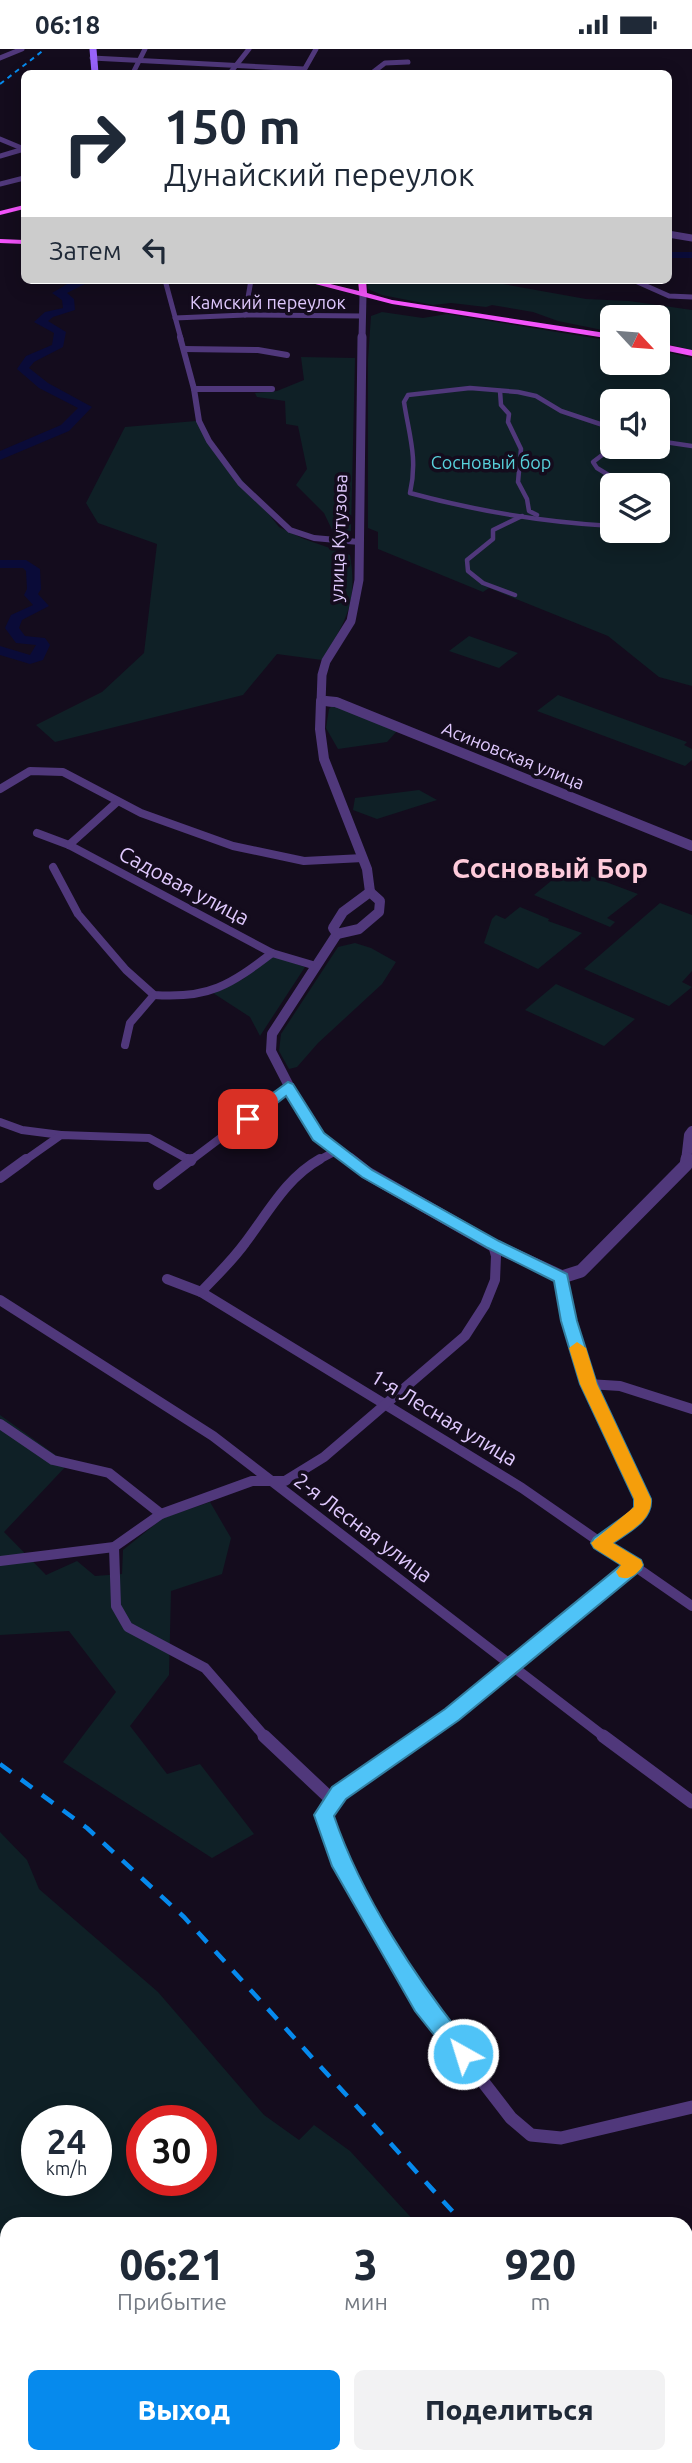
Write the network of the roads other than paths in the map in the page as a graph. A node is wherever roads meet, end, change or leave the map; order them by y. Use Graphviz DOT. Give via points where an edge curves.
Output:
graph roads {
  1 [pos="22,49"];
  2 [pos="93,49"];
  3 [pos="145,49"];
  4 [pos="249,49"];
  5 [pos="316,49"];
  6 [pos="0,58"];
  7 [pos="92,58"];
  8 [pos="140,59"];
  9 [pos="408,62"];
  10 [pos="235,65"];
  11 [pos="94,70"];
  12 [pos="134,70"];
  13 [pos="232,70"];
  14 [pos="266,70"];
  15 [pos="304,70"];
  16 [pos="376,70"];
  17 [pos="0,139"];
  18 [pos="21,148"];
  19 [pos="21,150"];
  20 [pos="0,156"];
  21 [pos="0,179"];
  22 [pos="21,179"];
  23 [pos="7,183"];
  24 [pos="0,184"];
  25 [pos="21,208"];
  26 [pos="0,213"];
  27 [pos="672,235"];
  28 [pos="692,238"];
  29 [pos="0,241"];
  30 [pos="21,242"];
  31 [pos="166,284"];
  32 [pos="250,284"];
  33 [pos="320,284"];
  34 [pos="362,284"];
  35 [pos="642,284"];
  36 [pos="363,295"];
  37 [pos="692,297"];
  38 [pos="245,315"];
  39 [pos="362,316"];
  40 [pos="175,318"];
  41 [pos="600,335"];
  42 [pos="670,348"];
  43 [pos="184,349"];
  44 [pos="692,353"];
  45 [pos="287,355"];
  46 [pos="194,389"];
  47 [pos="272,389"];
  48 [pos="500,391"];
  49 [pos="600,424"];
  50 [pos="670,445"];
  51 [pos="692,448"];
  52 [pos="600,457"];
  53 [pos="605,473"];
  54 [pos="529,512"];
  55 [pos="521,517"];
  56 [pos="545,519"];
  57 [pos="600,525"];
  58 [pos="359,542"];
  59 [pos="515,595"];
  60 [pos="321,701"];
  61 [pos="0,789"];
  62 [pos="117,802"];
  63 [pos="37,833"];
  64 [pos="69,845"];
  65 [pos="692,846"];
  66 [pos="363,858"];
  67 [pos="53,867"];
  68 [pos="370,892"];
  69 [pos="337,934"];
  70 [pos="272,953"];
  71 [pos="316,967"];
  72 [pos="154,995"];
  73 [pos="125,1045"];
  74 [pos="288,1087"];
  75 [pos="0,1122"];
  76 [pos="692,1131"];
  77 [pos="61,1135"];
  78 [pos="336,1151"];
  79 [pos="191,1161"];
  80 [pos="689,1167"];
  81 [pos="0,1178"];
  82 [pos="158,1185"];
  83 [pos="493,1245"];
  84 [pos="562,1277"];
  85 [pos="167,1279"];
  86 [pos="201,1293"];
  87 [pos="0,1300"];
  88 [pos="588,1384"];
  89 [pos="385,1405"];
  90 [pos="692,1409"];
  91 [pos="0,1424"];
  92 [pos="269,1481"];
  93 [pos="161,1514"];
  94 [pos="600,1543"];
  95 [pos="114,1547"];
  96 [pos="0,1561"];
  97 [pos="634,1565"];
  98 [pos="692,1606"];
  99 [pos="509,1666"];
  100 [pos="336,1797"];
  101 [pos="692,1802"];
  102 [pos="692,2107"];
  1 -- 6 [label="street"];
  2 -- 7 [label="main road"];
  3 -- 8 [label="street"];
  4 -- 10 [label="street"];
  5 -- 15 [label="street"];
  7 -- 8 [label="street"];
  7 -- 11 [label="main road"];
  8 -- 10 [label="street"];
  8 -- 12 [label="street"];
  9 -- 16 [label="street" via="385,63"];
  10 -- 13 [label="street"];
  10 -- 14 [label="street"];
  17 -- 18 [label="street"];
  19 -- 20 [label="street"];
  21 -- 23 [label="street"];
  22 -- 23 [label="street"];
  23 -- 24 [label="street"];
  25 -- 26 [label="main road"];
  27 -- 28 [label="street"];
  29 -- 30 [label="main road"];
  31 -- 40 [label="street"];
  32 -- 38 [label="street"];
  33 -- 36 [label="main road"];
  34 -- 36 [label="main road"];
  35 -- 37 [label="street" via="669,296"];
  36 -- 39 [label="street, улица Кутузова"];
  36 -- 41 [label="main road"];
  38 -- 39 [label="street, Камский переулок"];
  38 -- 40 [label="street, Камский переулок"];
  39 -- 58 [label="street, улица Кутузова"];
  40 -- 43 [label="street"];
  42 -- 44 [label="main road"];
  43 -- 45 [label="street"];
  43 -- 46 [label="street"];
  46 -- 47 [label="street"];
  46 -- 58 [label="street" via="199,421 209,441 240,483 282,525 314,538"];
  48 -- 49 [label="street" via="538,397 561,411"];
  48 -- 54 [label="street" via="501,405 509,414 521,449 518,482"];
  48 -- 55 [label="street" via="453,389 408,395 404,402 415,472 410,493"];
  50 -- 51 [label="street"];
  52 -- 53 [label="street" via="593,462"];
  54 -- 55 [label="street"];
  54 -- 56 [label="street"];
  55 -- 56 [label="street"];
  55 -- 59 [label="street" via="493,530 493,539 467,560 468,571 483,583"];
  56 -- 57 [label="street"];
  58 -- 60 [label="street, улица Кутузова" via="357,601 351,621 326,661"];
  60 -- 65 [label="street, Асиновская улица" via="336,702"];
  60 -- 66 [label="street, улица Кутузова" via="324,759"];
  61 -- 62 [label="street" via="16,776 39,769 70,773"];
  62 -- 64 [label="street"];
  62 -- 66 [label="street" via="234,847 304,861"];
  63 -- 64 [label="street, Садовая улица"];
  64 -- 70 [label="street, Садовая улица"];
  66 -- 68 [label="street, улица Кутузова"];
  67 -- 72 [label="street" via="78,914"];
  68 -- 69 [label="street" via="341,914 333,928"];
  68 -- 69 [label="street, улица Кутузова" via="380,901 379,912 359,929"];
  69 -- 71 [label="street"];
  70 -- 71 [label="street, Садовая улица"];
  70 -- 72 [label="street" via="209,993"];
  71 -- 74 [label="street" via="272,1034 271,1051"];
  72 -- 73 [label="street" via="130,1023"];
  74 -- 78 [label="street" via="318,1137"];
  74 -- 79 [label="street"];
  75 -- 77 [label="street"];
  76 -- 80 [label="street"];
  77 -- 79 [label="street" via="149,1138"];
  77 -- 81 [label="street"];
  78 -- 83 [label="street"];
  78 -- 86 [label="street" via="292,1180"];
  79 -- 82 [label="street"];
  80 -- 84 [label="street" via="581,1271"];
  83 -- 84 [label="street"];
  83 -- 89 [label="street" via="498,1263 479,1319"];
  84 -- 88 [label="street" via="569,1321"];
  85 -- 86 [label="street, 1-я Лесная улица"];
  86 -- 89 [label="street, 1-я Лесная улица"];
  87 -- 92 [label="street, 2-я Лесная улица" via="144,1388"];
  88 -- 90 [label="street" via="620,1386"];
  88 -- 94 [label="street" via="643,1508"];
  89 -- 92 [label="street" via="324,1457 285,1481"];
  89 -- 94 [label="street, 1-я Лесная улица" via="522,1488"];
  91 -- 93 [label="street" via="53,1460 109,1473"];
  92 -- 93 [label="street" via="252,1481"];
  92 -- 99 [label="street, 2-я Лесная улица"];
  93 -- 95 [label="street"];
  94 -- 97 [label="street, 1-я Лесная улица"];
  95 -- 96 [label="street"];
  95 -- 100 [label="street" via="116,1606 128,1627 205,1668 265,1737"];
  97 -- 98 [label="street, 1-я Лесная улица"];
  97 -- 99 [label="street"];
  99 -- 100 [label="street" via="452,1714"];
  99 -- 101 [label="street, 2-я Лесная улица"];
  100 -- 102 [label="street" via="324,1815 339,1860 423,2004 511,2118 531,2135 561,2138"];
}
